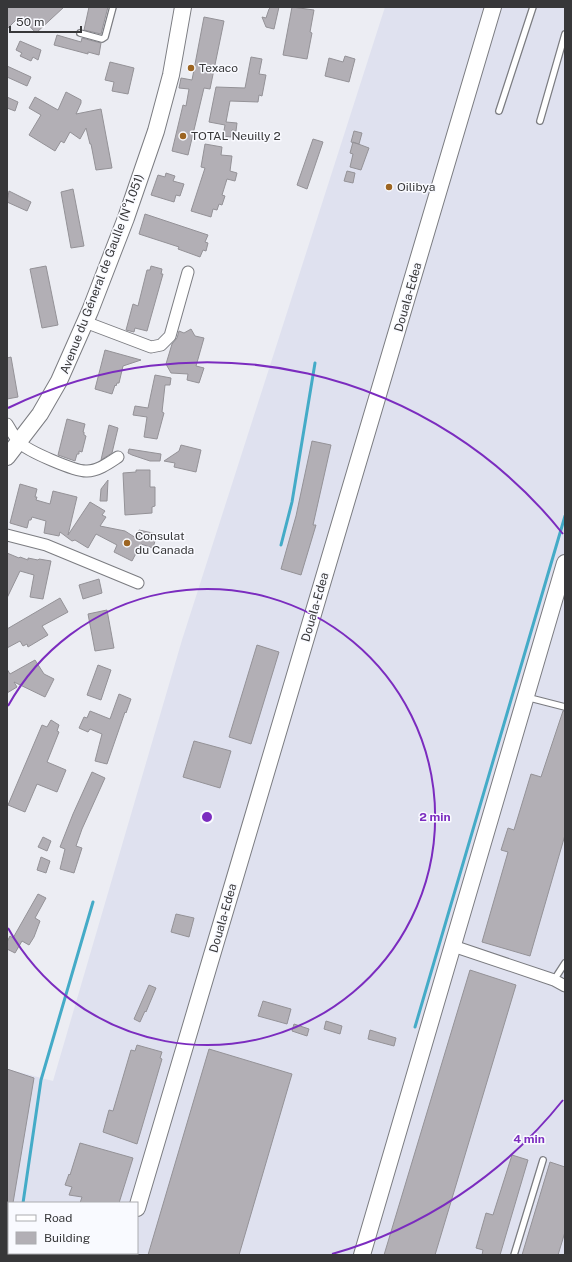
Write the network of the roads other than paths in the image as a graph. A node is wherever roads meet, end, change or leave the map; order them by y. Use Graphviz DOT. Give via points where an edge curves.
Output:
graph roads {
  1 [pos="113,7"];
  2 [pos="183,7"];
  3 [pos="493,7"];
  4 [pos="533,7"];
  5 [pos="80,33"];
  6 [pos="565,34"];
  7 [pos="499,111"];
  8 [pos="540,121"];
  9 [pos="188,272"];
  10 [pos="85,322"];
  11 [pos="7,424"];
  12 [pos="19,443"];
  13 [pos="7,457"];
  14 [pos="118,458"];
  15 [pos="7,535"];
  16 [pos="565,563"];
  17 [pos="138,583"];
  18 [pos="526,697"];
  19 [pos="565,707"];
  20 [pos="453,946"];
  21 [pos="565,963"];
  22 [pos="554,980"];
  23 [pos="565,986"];
  24 [pos="543,1160"];
  25 [pos="138,1205"];
  26 [pos="362,1255"];
  27 [pos="514,1255"];
  1 -- 5 [label="lane" via="105,38"];
  2 -- 10 [label="main road, Avenue du Géneral de Gaulle (N°1.051)" via="171,74 156,131 126,218"];
  3 -- 25 [label="main road, Douala-Edea"];
  4 -- 7 [label="lane"];
  6 -- 8 [label="lane"];
  9 -- 10 [label="street" via="170,336 161,345 151,347"];
  10 -- 12 [label="main road, Avenue du Géneral de Gaulle (N°1.051)" via="59,381"];
  11 -- 12 [label="street"];
  12 -- 13 [label="main road, Avenue du Géneral de Gaulle (N°1.051)"];
  12 -- 14 [label="street" via="80,471 98,469"];
  15 -- 17 [label="street" via="46,545"];
  16 -- 18 [label="main road"];
  18 -- 19 [label="lane"];
  18 -- 20 [label="main road"];
  20 -- 22 [label="street"];
  20 -- 26 [label="main road"];
  21 -- 22 [label="lane"];
  22 -- 23 [label="street"];
  24 -- 27 [label="lane"];
}
